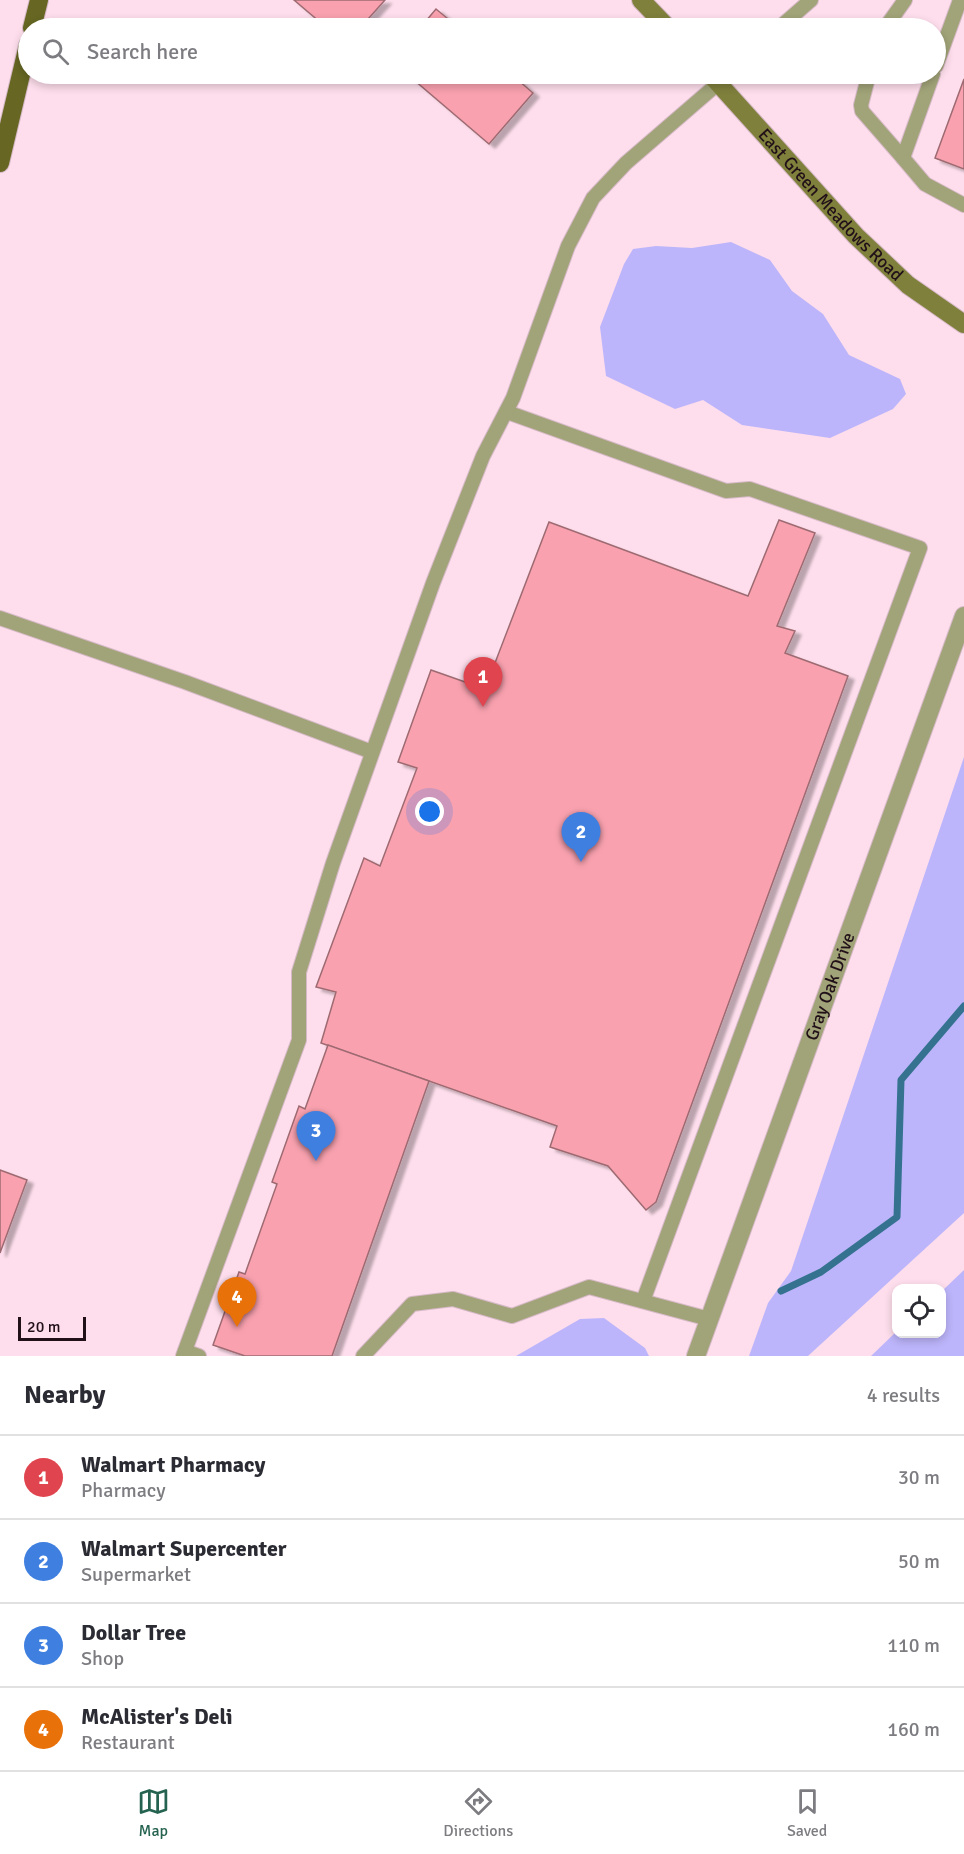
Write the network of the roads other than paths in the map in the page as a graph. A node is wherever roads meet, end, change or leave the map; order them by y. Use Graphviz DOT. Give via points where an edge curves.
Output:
graph roads {
  1 [pos="39,0"];
  2 [pos="641,0"];
  3 [pos="811,0"];
  4 [pos="905,0"];
  5 [pos="960,0"];
  6 [pos="34,18"];
  7 [pos="658,18"];
  8 [pos="790,18"];
  9 [pos="892,18"];
  10 [pos="946,38"];
  11 [pos="19,84"];
  12 [pos="710,84"];
  13 [pos="726,84"];
  14 [pos="866,84"];
  15 [pos="929,84"];
  16 [pos="903,158"];
  17 [pos="0,163"];
  18 [pos="964,205"];
  19 [pos="964,324"];
  20 [pos="507,412"];
  21 [pos="964,616"];
  22 [pos="0,618"];
  23 [pos="372,752"];
  24 [pos="643,1301"];
  25 [pos="709,1319"];
  26 [pos="184,1353"];
  27 [pos="199,1356"];
  28 [pos="363,1356"];
  29 [pos="696,1356"];
  1 -- 6 [label="main road"];
  2 -- 7 [label="street"];
  3 -- 8 [label="lane"];
  4 -- 9 [label="lane"];
  5 -- 10 [label="lane"];
  11 -- 17 [label="main road"];
  12 -- 20 [label="lane" via="593,198 568,246"];
  13 -- 19 [label="street, East Green Meadows Road" via="856,236 908,285"];
  14 -- 16 [label="lane" via="862,111"];
  15 -- 16 [label="lane"];
  16 -- 18 [label="lane" via="925,184"];
  20 -- 23 [label="lane" via="483,456"];
  20 -- 24 [label="lane" via="726,491 750,489 920,548"];
  21 -- 25 [label="street, Gray Oak Drive"];
  22 -- 23 [label="lane"];
  23 -- 26 [label="lane" via="299,972 299,1040"];
  24 -- 25 [label="lane"];
  24 -- 28 [label="lane" via="589,1287 512,1316 453,1299 412,1304"];
  25 -- 29 [label="street, Gray Oak Drive"];
  26 -- 27 [label="lane"];
}
